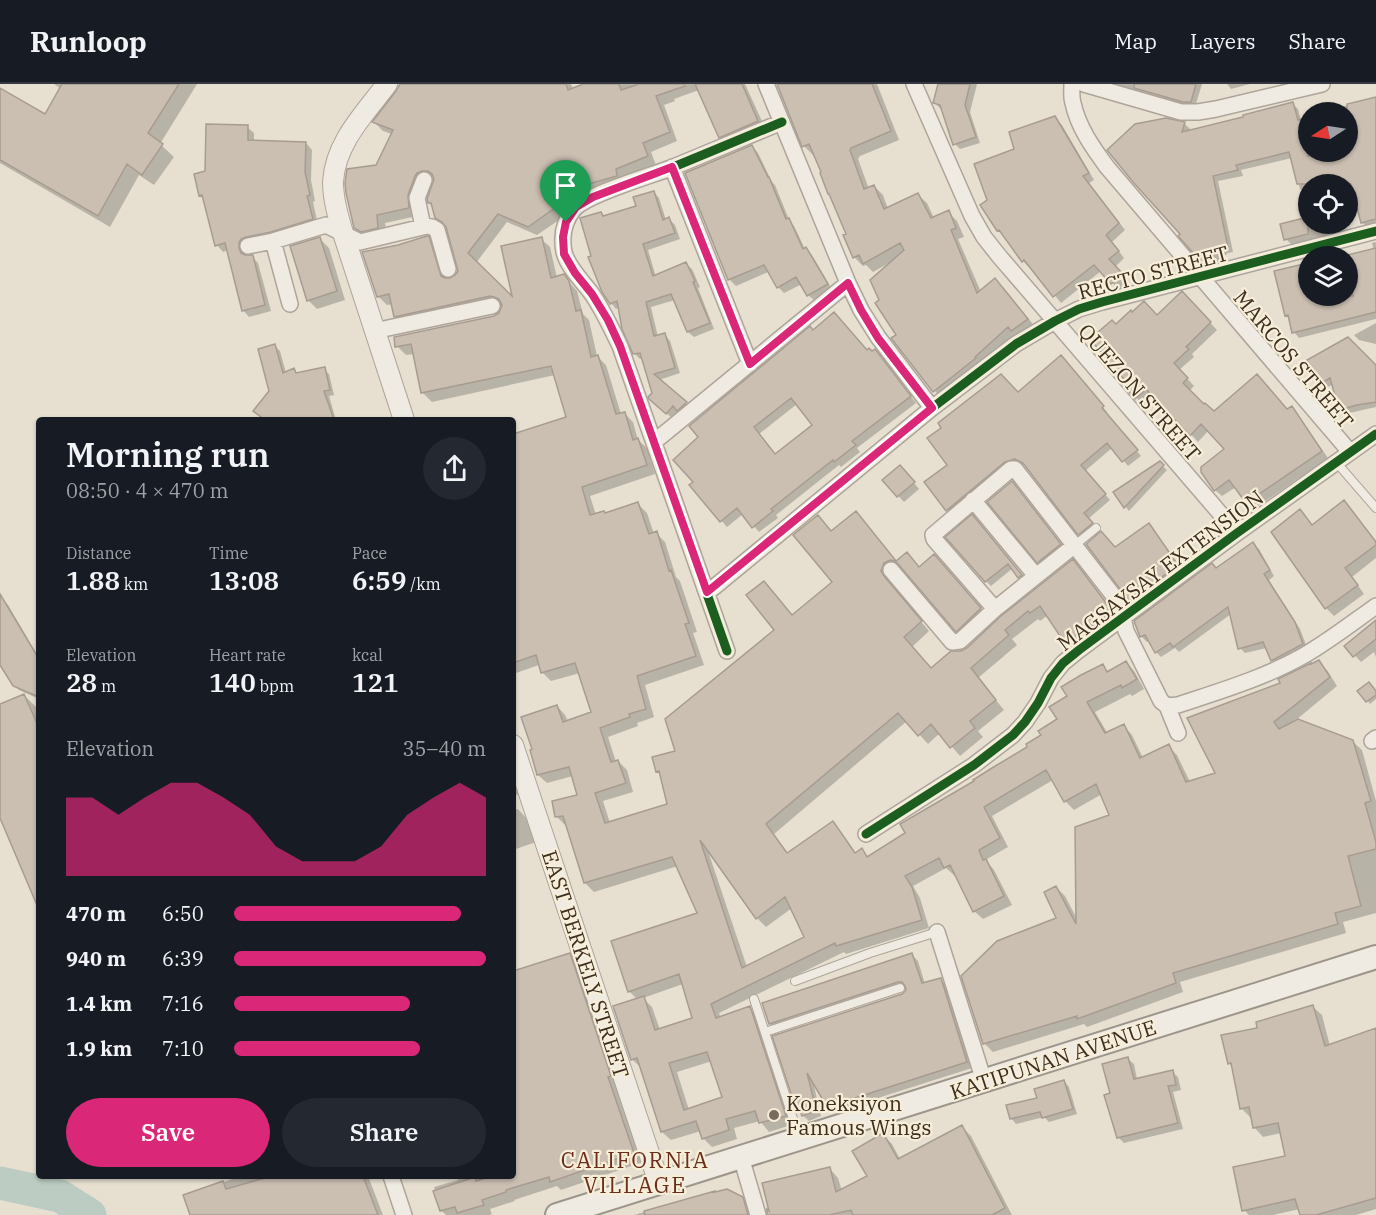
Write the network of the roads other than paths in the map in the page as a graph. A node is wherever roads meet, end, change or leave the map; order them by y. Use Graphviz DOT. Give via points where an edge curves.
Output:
graph roads {
  1 [pos="387,84"];
  2 [pos="766,84"];
  3 [pos="914,84"];
  4 [pos="1072,84"];
  5 [pos="1083,84"];
  6 [pos="1322,84"];
  7 [pos="782,122"];
  8 [pos="672,167"];
  9 [pos="423,180"];
  10 [pos="423,227"];
  11 [pos="1376,231"];
  12 [pos="343,233"];
  13 [pos="273,241"];
  14 [pos="248,246"];
  15 [pos="448,269"];
  16 [pos="1201,276"];
  17 [pos="848,283"];
  18 [pos="290,304"];
  19 [pos="492,306"];
  20 [pos="1056,321"];
  21 [pos="374,331"];
  22 [pos="750,364"];
  23 [pos="932,408"];
  24 [pos="403,417"];
  25 [pos="1376,435"];
  26 [pos="654,442"];
  27 [pos="1350,452"];
  28 [pos="1336,462"];
  29 [pos="973,500"];
  30 [pos="1376,508"];
  31 [pos="1096,528"];
  32 [pos="1237,533"];
  33 [pos="1076,545"];
  34 [pos="891,570"];
  35 [pos="1036,576"];
  36 [pos="707,592"];
  37 [pos="1376,606"];
  38 [pos="995,609"];
  39 [pos="1123,618"];
  40 [pos="727,651"];
  41 [pos="1167,705"];
  42 [pos="1178,734"];
  43 [pos="516,754"];
  44 [pos="866,834"];
  45 [pos="937,932"];
  46 [pos="1376,957"];
  47 [pos="795,981"];
  48 [pos="900,988"];
  49 [pos="754,999"];
  50 [pos="765,1032"];
  51 [pos="984,1081"];
  52 [pos="799,1139"];
  53 [pos="741,1157"];
  54 [pos="392,1179"];
  55 [pos="659,1183"];
  56 [pos="404,1215"];
  57 [pos="557,1215"];
  58 [pos="758,1215"];
  1 -- 12 [label="street" via="342,145 336,163 335,203"];
  2 -- 7 [label="street"];
  3 -- 20 [label="street, QUEZON STREET" via="984,237"];
  4 -- 16 [label="street, MARCOS STREET" via="1072,102 1092,147"];
  5 -- 6 [label="street" via="1181,112 1198,112"];
  7 -- 8 [label="street"];
  7 -- 17 [label="street"];
  8 -- 22 [label="street"];
  8 -- 26 [label="street" via="576,207 566,222 563,237 564,254 608,320 620,346"];
  9 -- 10 [label="street" via="417,198"];
  10 -- 12 [label="street" via="360,242"];
  10 -- 15 [label="street" via="437,231"];
  11 -- 16 [label="street, RECTO STREET"];
  12 -- 13 [label="street" via="326,225"];
  12 -- 21 [label="street"];
  13 -- 14 [label="street"];
  13 -- 18 [label="street"];
  16 -- 20 [label="street, RECTO STREET" via="1079,309"];
  16 -- 27 [label="street, MARCOS STREET"];
  17 -- 22 [label="street"];
  17 -- 23 [label="street" via="878,338"];
  19 -- 21 [label="street"];
  20 -- 23 [label="street, RECTO STREET" via="1016,344"];
  20 -- 32 [label="street, QUEZON STREET"];
  21 -- 24 [label="street"];
  22 -- 26 [label="street"];
  23 -- 36 [label="street, RECTO STREET"];
  25 -- 27 [label="street, MAGSAYSAY EXTENSION"];
  26 -- 36 [label="street"];
  27 -- 28 [label="street, MAGSAYSAY EXTENSION"];
  28 -- 30 [label="lane"];
  28 -- 32 [label="street, MAGSAYSAY EXTENSION"];
  29 -- 33 [label="street" via="1015,469"];
  29 -- 35 [label="street"];
  29 -- 38 [label="street" via="933,535"];
  31 -- 33 [label="lane"];
  32 -- 39 [label="street, MAGSAYSAY EXTENSION"];
  33 -- 35 [label="street"];
  33 -- 39 [label="street" via="1120,604"];
  34 -- 38 [label="street" via="952,642 960,641"];
  35 -- 38 [label="street"];
  36 -- 40 [label="street"];
  37 -- 41 [label="street" via="1303,656 1259,678 1178,705"];
  39 -- 41 [label="street" via="1161,701"];
  39 -- 44 [label="street, MAGSAYSAY EXTENSION" via="1063,663 1013,735 974,765"];
  41 -- 42 [label="street"];
  43 -- 55 [label="street, EAST BERKELY STREET"];
  45 -- 47 [label="lane"];
  45 -- 51 [label="street"];
  46 -- 51 [label="main road, KATIPUNAN AVENUE"];
  48 -- 50 [label="lane"];
  49 -- 50 [label="lane"];
  50 -- 52 [label="lane"];
  51 -- 52 [label="main road, KATIPUNAN AVENUE"];
  52 -- 53 [label="main road, KATIPUNAN AVENUE"];
  53 -- 55 [label="main road, KATIPUNAN AVENUE"];
  53 -- 58 [label="street"];
  54 -- 56 [label="street"];
  55 -- 57 [label="main road, KATIPUNAN AVENUE"];
}
